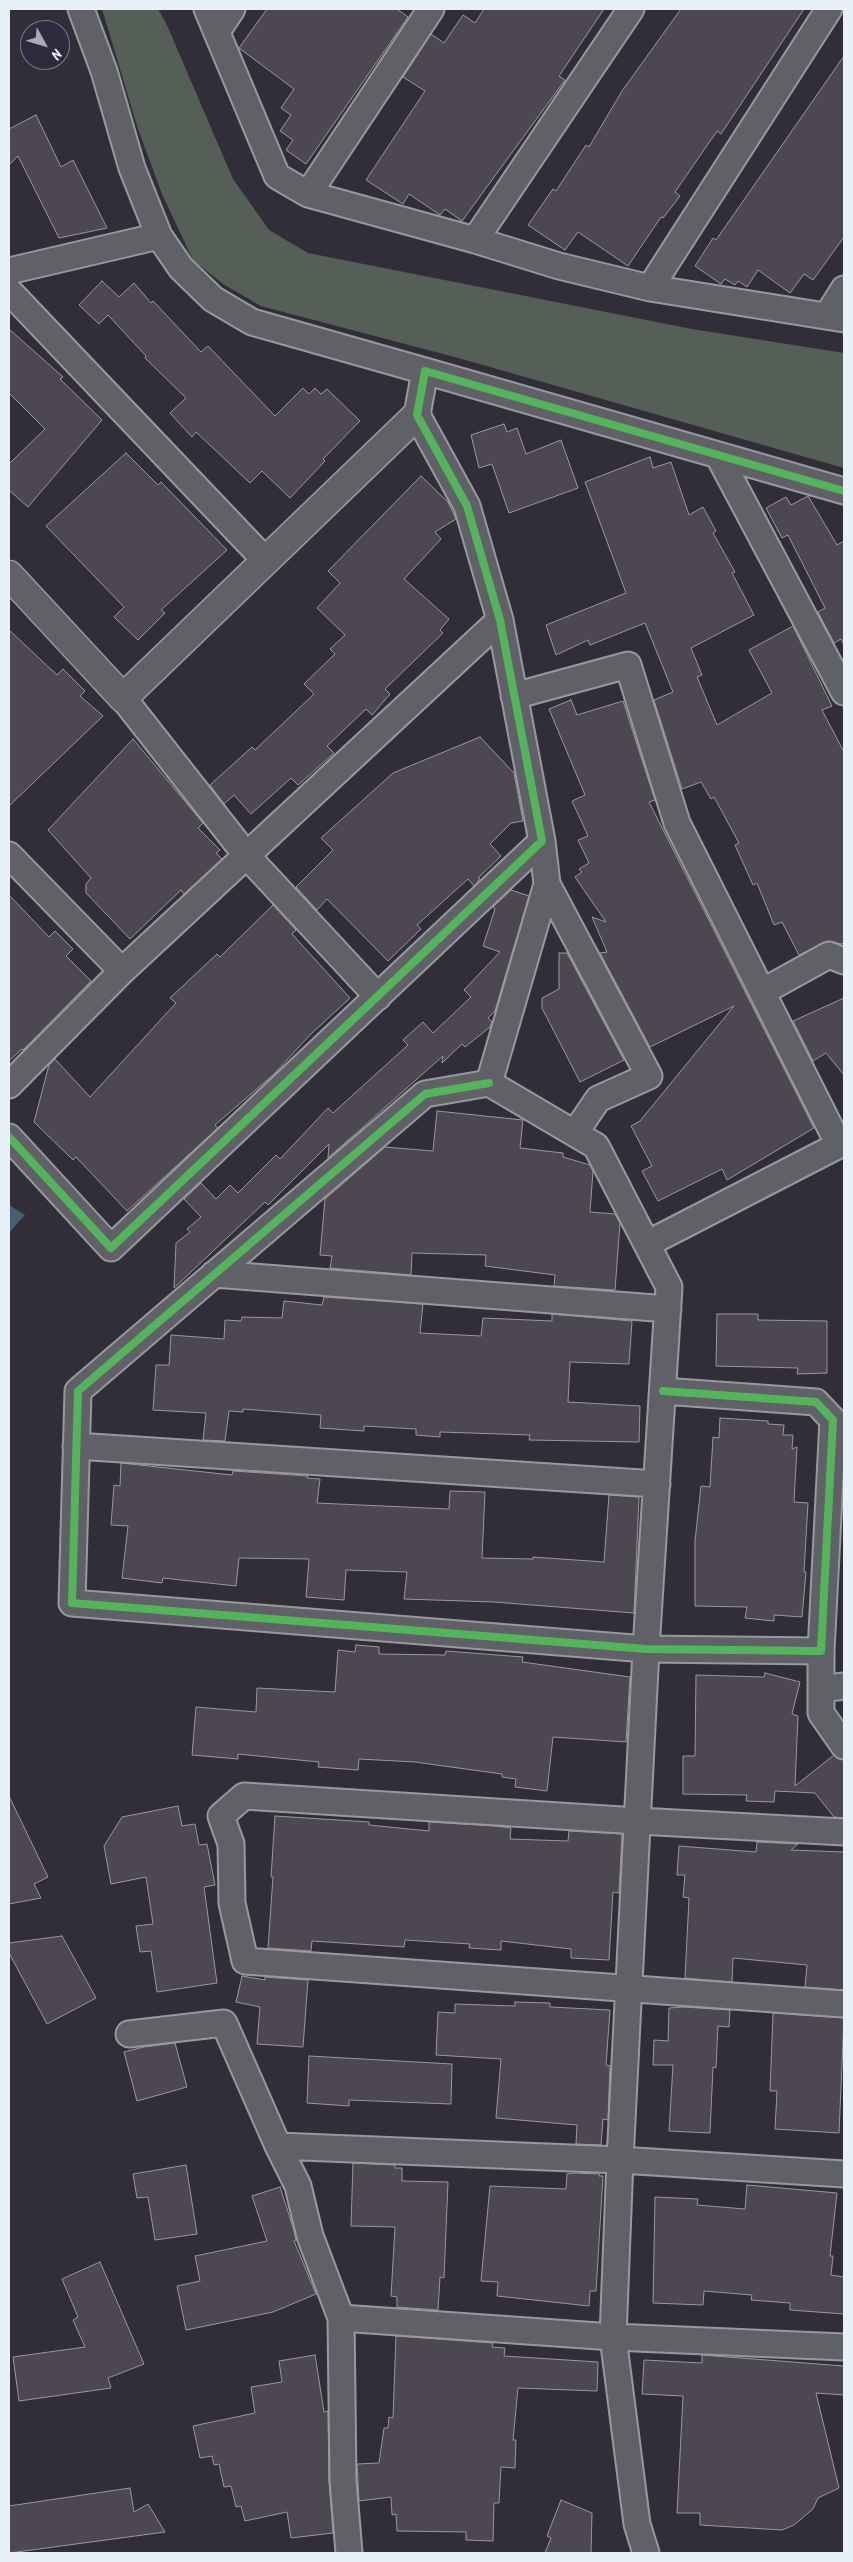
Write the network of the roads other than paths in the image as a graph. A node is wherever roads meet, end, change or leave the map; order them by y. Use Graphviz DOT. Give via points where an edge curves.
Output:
graph roads {
  1 [pos="81,9"];
  2 [pos="232,9"];
  3 [pos="431,9"];
  4 [pos="631,9"];
  5 [pos="829,9"];
  6 [pos="213,19"];
  7 [pos="308,194"];
  8 [pos="159,236"];
  9 [pos="475,240"];
  10 [pos="9,271"];
  11 [pos="650,288"];
  12 [pos="844,288"];
  13 [pos="9,291"];
  14 [pos="835,317"];
  15 [pos="425,371"];
  16 [pos="417,415"];
  17 [pos="718,455"];
  18 [pos="844,491"];
  19 [pos="265,560"];
  20 [pos="9,575"];
  21 [pos="500,620"];
  22 [pos="844,692"];
  23 [pos="514,696"];
  24 [pos="123,698"];
  25 [pos="542,840"];
  26 [pos="9,855"];
  27 [pos="247,856"];
  28 [pos="547,884"];
  29 [pos="844,961"];
  30 [pos="122,971"];
  31 [pos="762,992"];
  32 [pos="378,996"];
  33 [pos="489,1083"];
  34 [pos="9,1085"];
  35 [pos="575,1133"];
  36 [pos="9,1136"];
  37 [pos="647,1244"];
  38 [pos="214,1274"];
  39 [pos="668,1309"];
  40 [pos="663,1391"];
  41 [pos="76,1446"];
  42 [pos="657,1484"];
  43 [pos="646,1649"];
  44 [pos="820,1651"];
  45 [pos="833,1688"];
  46 [pos="844,1746"];
  47 [pos="638,1821"];
  48 [pos="844,1832"];
  49 [pos="629,1990"];
  50 [pos="844,2004"];
  51 [pos="129,2034"];
  52 [pos="278,2146"];
  53 [pos="620,2160"];
  54 [pos="844,2174"];
  55 [pos="341,2318"];
  56 [pos="613,2337"];
  57 [pos="844,2347"];
  58 [pos="348,2553"];
  59 [pos="370,2553"];
  60 [pos="646,2553"];
  1 -- 8 [label="street" via="104,71 132,168"];
  2 -- 6 [label="street"];
  3 -- 7 [label="street"];
  4 -- 9 [label="street"];
  5 -- 11 [label="street"];
  6 -- 7 [label="street" via="277,176"];
  7 -- 9 [label="street"];
  8 -- 10 [label="street"];
  8 -- 15 [label="street" via="181,268 213,299 252,322"];
  9 -- 11 [label="street" via="559,266"];
  11 -- 14 [label="street"];
  12 -- 14 [label="street"];
  13 -- 19 [label="street"];
  15 -- 16 [label="street"];
  15 -- 17 [label="street"];
  16 -- 19 [label="street"];
  16 -- 21 [label="street" via="467,506"];
  17 -- 18 [label="street"];
  17 -- 22 [label="street"];
  19 -- 24 [label="street"];
  20 -- 24 [label="street"];
  21 -- 23 [label="street"];
  21 -- 27 [label="street"];
  23 -- 25 [label="street"];
  23 -- 31 [label="street" via="628,665 677,823"];
  24 -- 27 [label="street"];
  25 -- 28 [label="street"];
  25 -- 32 [label="street"];
  26 -- 30 [label="street"];
  27 -- 30 [label="street"];
  27 -- 32 [label="street"];
  28 -- 33 [label="street"];
  28 -- 35 [label="street" via="649,1076 598,1099"];
  29 -- 31 [label="street" via="829,955"];
  30 -- 34 [label="street"];
  31 -- 37 [label="street" via="839,1145"];
  32 -- 36 [label="street" via="111,1248"];
  33 -- 35 [label="street"];
  33 -- 38 [label="street" via="425,1094"];
  35 -- 37 [label="street" via="596,1146"];
  37 -- 39 [label="street" via="669,1287"];
  38 -- 39 [label="street"];
  38 -- 41 [label="street" via="78,1391"];
  39 -- 40 [label="street"];
  40 -- 42 [label="street"];
  40 -- 44 [label="street" via="816,1402 833,1420"];
  41 -- 42 [label="street"];
  41 -- 43 [label="street" via="72,1603"];
  42 -- 43 [label="street"];
  43 -- 44 [label="street"];
  43 -- 47 [label="street"];
  44 -- 45 [label="street"];
  45 -- 46 [label="street" via="821,1713"];
  47 -- 48 [label="street"];
  47 -- 49 [label="street"];
  47 -- 49 [label="street" via="244,1796 221,1816 231,1844 232,1904 245,1962"];
  49 -- 50 [label="street"];
  49 -- 53 [label="street"];
  51 -- 52 [label="street" via="224,2023"];
  52 -- 53 [label="street"];
  52 -- 55 [label="street" via="298,2186 310,2236"];
  53 -- 54 [label="street"];
  53 -- 56 [label="street"];
  55 -- 56 [label="street"];
  55 -- 58 [label="street" via="343,2480"];
  56 -- 57 [label="street"];
  56 -- 60 [label="street" via="637,2524"];
  58 -- 59 [label="street"];
}
